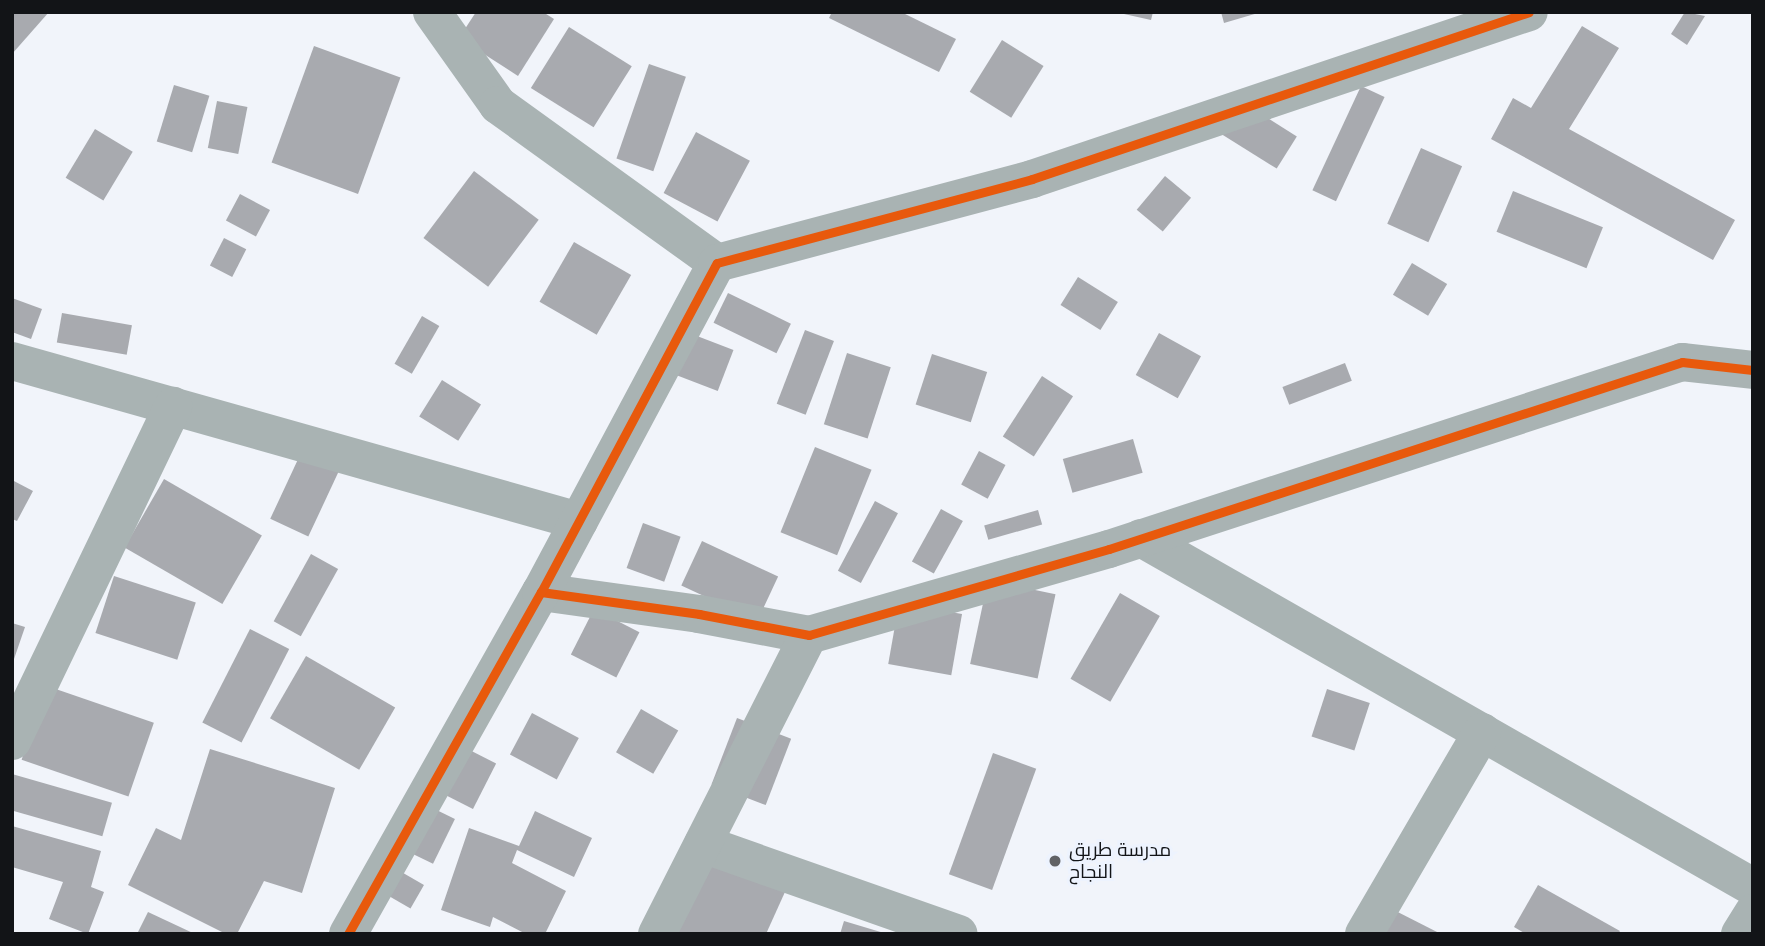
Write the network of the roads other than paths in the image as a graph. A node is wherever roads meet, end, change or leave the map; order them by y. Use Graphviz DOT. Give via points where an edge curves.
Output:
graph roads {
  1 [pos="432,12"];
  2 [pos="1529,12"];
  3 [pos="717,263"];
  4 [pos="12,361"];
  5 [pos="1753,370"];
  6 [pos="173,406"];
  7 [pos="579,521"];
  8 [pos="1141,538"];
  9 [pos="541,592"];
  10 [pos="808,635"];
  11 [pos="1482,732"];
  12 [pos="12,741"];
  13 [pos="703,844"];
  14 [pos="1753,887"];
  15 [pos="1753,913"];
  16 [pos="348,934"];
  17 [pos="657,934"];
  18 [pos="959,934"];
  19 [pos="1364,934"];
  20 [pos="1740,934"];
  1 -- 3 [label="street" via="498,105"];
  2 -- 3 [label="street" via="1032,179"];
  3 -- 7 [label="street"];
  4 -- 6 [label="street"];
  5 -- 8 [label="street" via="1682,362"];
  6 -- 7 [label="street"];
  6 -- 12 [label="street"];
  7 -- 9 [label="street"];
  8 -- 10 [label="street"];
  8 -- 11 [label="street"];
  9 -- 10 [label="street"];
  9 -- 16 [label="street"];
  10 -- 13 [label="street"];
  11 -- 14 [label="street"];
  11 -- 19 [label="street"];
  13 -- 17 [label="street"];
  13 -- 18 [label="street"];
  15 -- 20 [label="street"];
}
